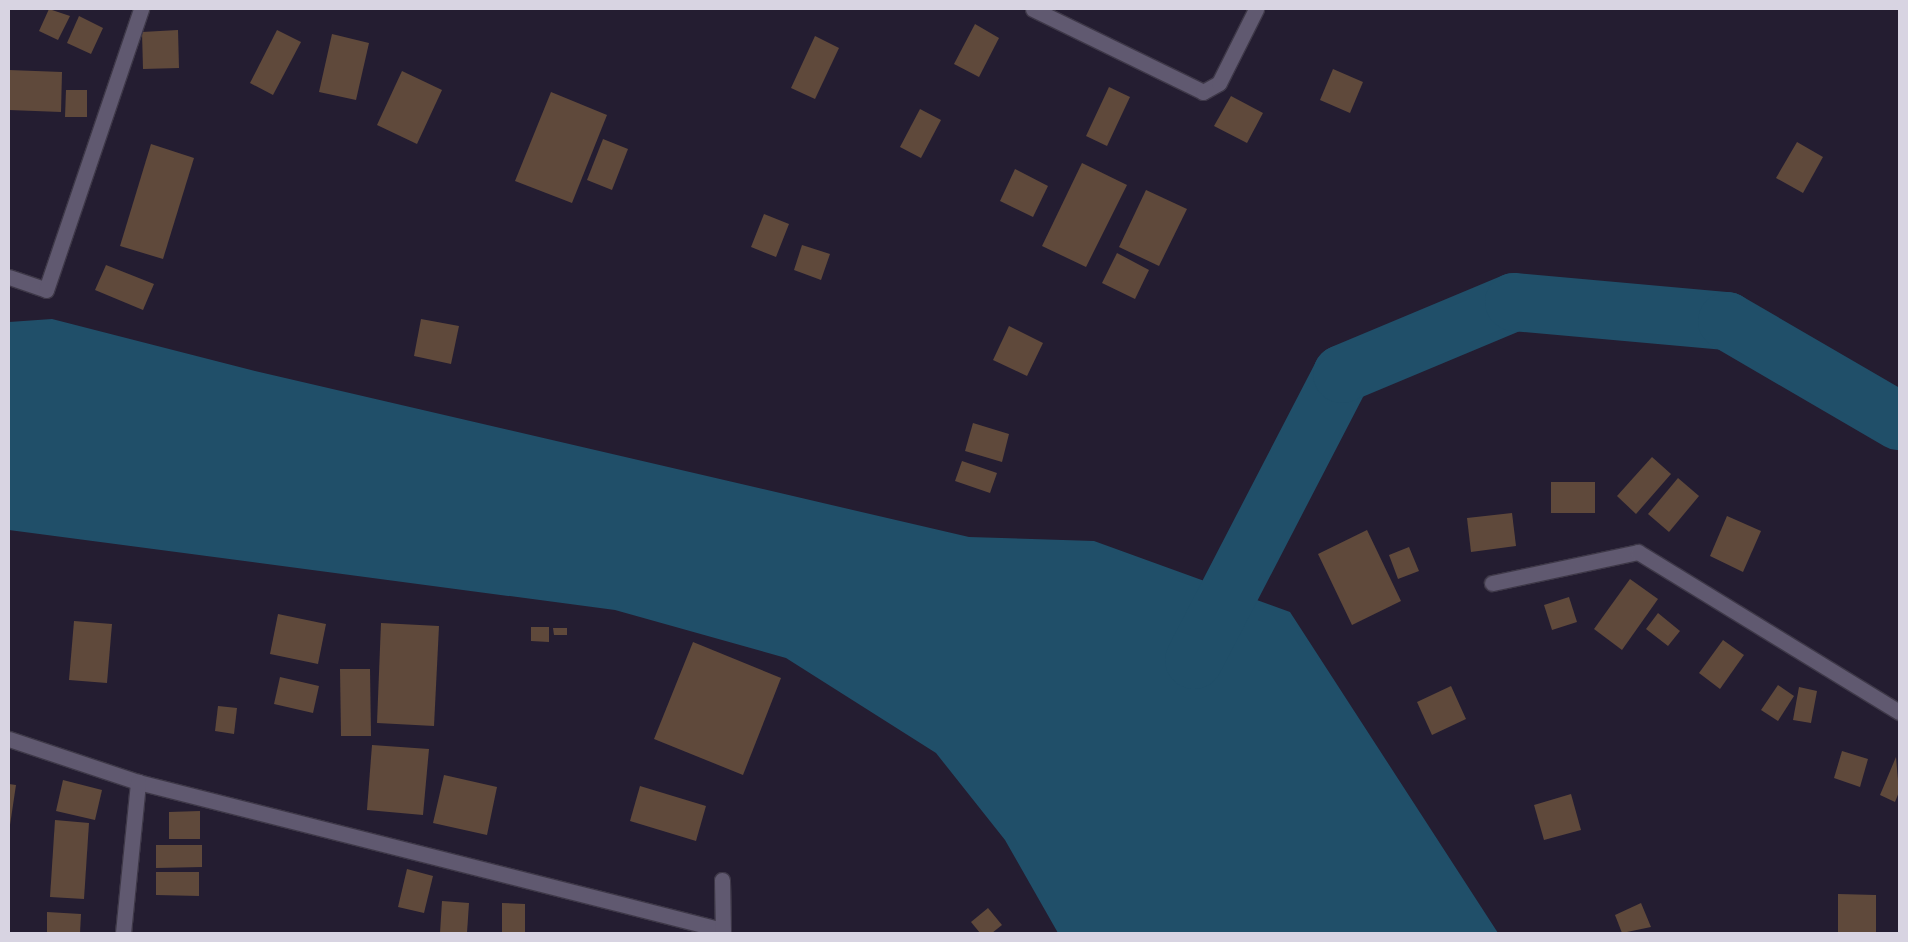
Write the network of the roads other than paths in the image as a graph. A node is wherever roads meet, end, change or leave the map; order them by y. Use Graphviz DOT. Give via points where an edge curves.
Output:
graph roads {
  1 [pos="141,9"];
  2 [pos="1033,9"];
  3 [pos="1256,9"];
  4 [pos="9,277"];
  5 [pos="1492,583"];
  6 [pos="1899,712"];
  7 [pos="9,739"];
  8 [pos="138,782"];
  9 [pos="722,880"];
  10 [pos="723,932"];
  11 [pos="123,933"];
  1 -- 4 [label="street" via="46,290"];
  2 -- 3 [label="street" via="1203,92 1219,83"];
  5 -- 6 [label="street" via="1638,552"];
  7 -- 8 [label="street"];
  8 -- 10 [label="street"];
  8 -- 11 [label="street"];
  9 -- 10 [label="street"];
}
